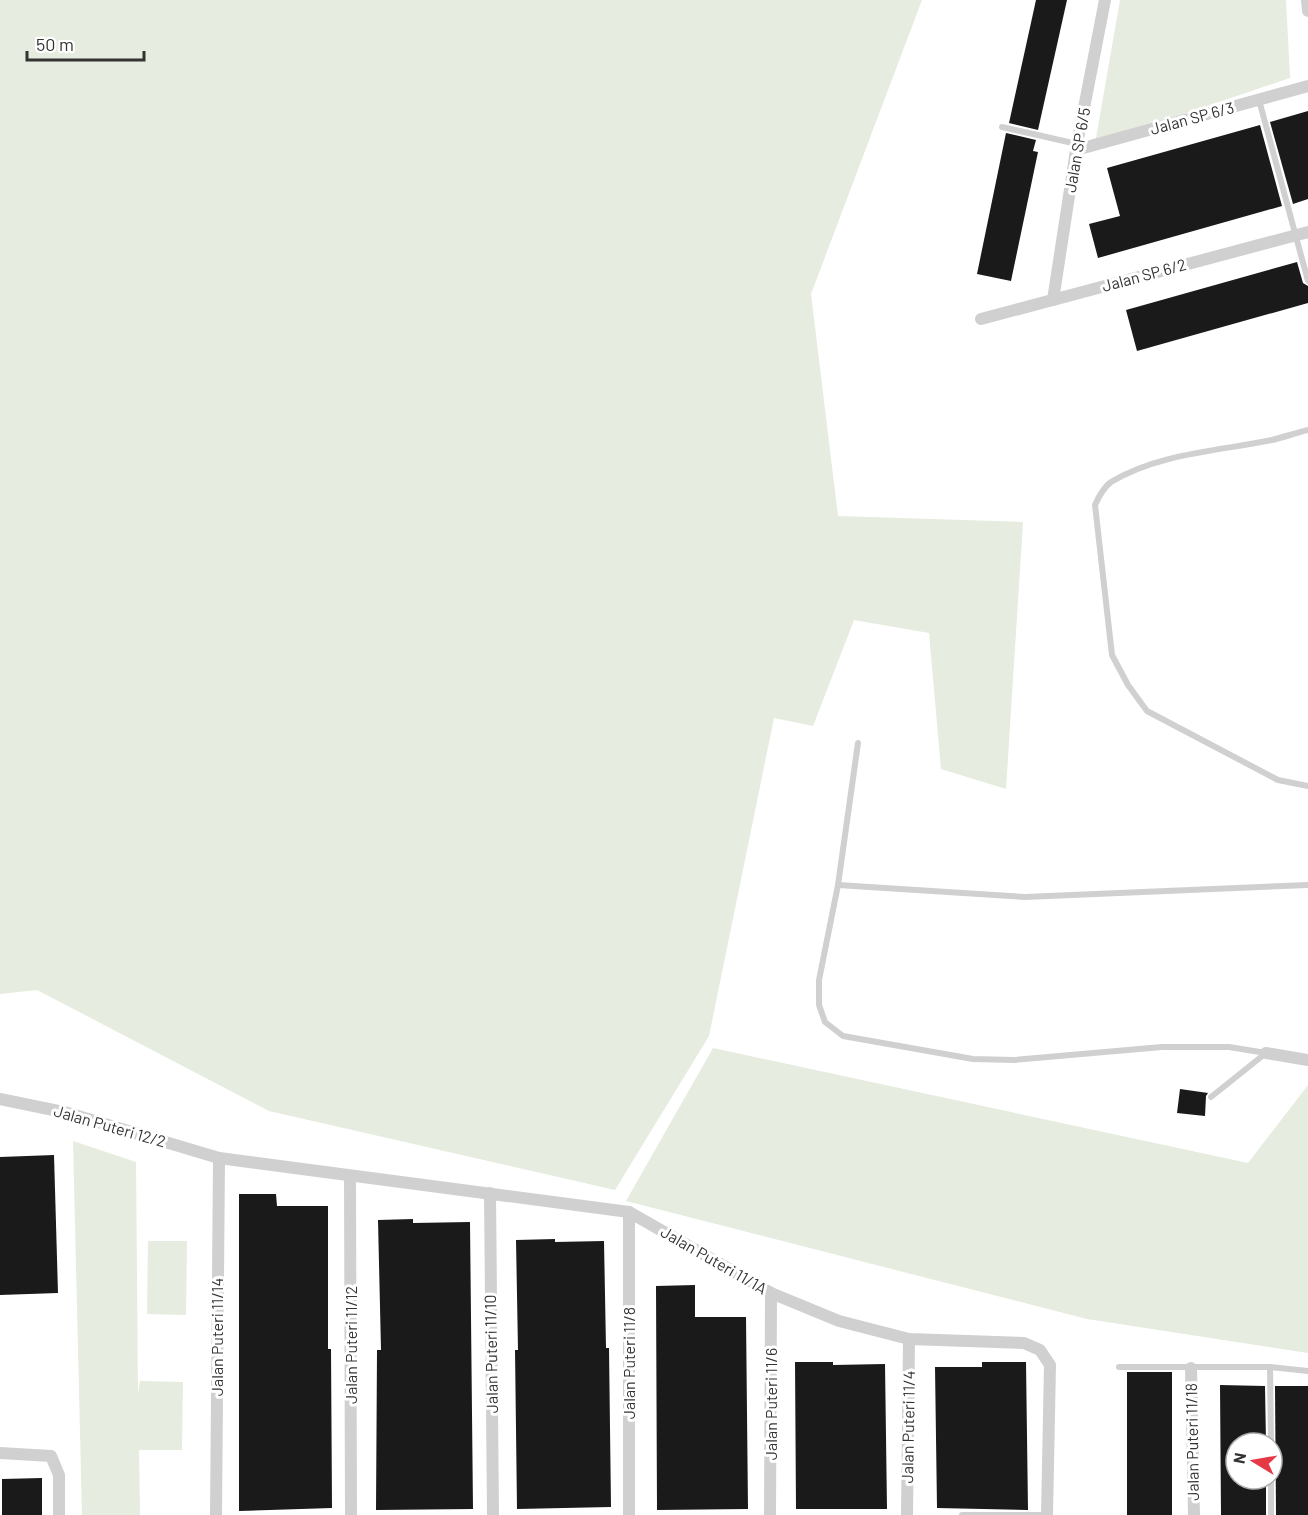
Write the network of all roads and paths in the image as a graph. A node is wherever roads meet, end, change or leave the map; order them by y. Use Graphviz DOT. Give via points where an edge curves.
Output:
graph roads {
  1 [pos="1105,0"];
  2 [pos="1307,0"];
  3 [pos="1308,11"];
  4 [pos="1308,86"];
  5 [pos="1258,99"];
  6 [pos="1002,128"];
  7 [pos="1077,147"];
  8 [pos="1308,232"];
  9 [pos="1294,235"];
  10 [pos="1308,281"];
  11 [pos="1053,300"];
  12 [pos="981,319"];
  13 [pos="1308,430"];
  14 [pos="858,743"];
  15 [pos="1308,786"];
  16 [pos="838,885"];
  17 [pos="1308,885"];
  18 [pos="1266,1053"];
  19 [pos="1308,1060"];
  20 [pos="1211,1097"];
  21 [pos="0,1099"];
  22 [pos="219,1158"];
  23 [pos="350,1176"];
  24 [pos="490,1193"];
  25 [pos="630,1212"];
  26 [pos="771,1293"];
  27 [pos="909,1339"];
  28 [pos="1119,1367"];
  29 [pos="1270,1367"];
  30 [pos="1191,1368"];
  31 [pos="1308,1371"];
  32 [pos="1270,1431"];
  33 [pos="0,1453"];
  34 [pos="1271,1491"];
  35 [pos="59,1515"];
  36 [pos="216,1515"];
  37 [pos="351,1515"];
  38 [pos="493,1515"];
  39 [pos="629,1515"];
  40 [pos="770,1515"];
  41 [pos="907,1515"];
  42 [pos="962,1515"];
  43 [pos="1047,1515"];
  44 [pos="1194,1515"];
  45 [pos="1271,1515"];
  1 -- 7 [label="street, Jalan SP 6/5"];
  2 -- 3 [label="street"];
  4 -- 5 [label="street, Jalan SP 6/3"];
  5 -- 7 [label="street, Jalan SP 6/3"];
  5 -- 9 [label="lane"];
  6 -- 7 [label="lane"];
  7 -- 11 [label="street, Jalan SP 6/5"];
  8 -- 9 [label="street, Jalan SP 6/2"];
  9 -- 10 [label="lane"];
  9 -- 11 [label="street, Jalan SP 6/2"];
  11 -- 12 [label="street, Jalan SP 6/2"];
  13 -- 15 [label="lane" via="1144,466 1110,483 1095,505 1112,655 1147,711 1278,780"];
  14 -- 16 [label="lane"];
  16 -- 17 [label="lane" via="1025,897"];
  16 -- 18 [label="lane" via="819,980 819,1005 825,1022 843,1036 973,1059 1014,1060 1162,1047 1229,1047"];
  18 -- 19 [label="street"];
  18 -- 20 [label="lane"];
  21 -- 22 [label="street, Jalan Puteri 12/2" via="68,1113"];
  22 -- 23 [label="street, Jalan Puteri 11/1A"];
  22 -- 36 [label="street, Jalan Puteri 11/14"];
  23 -- 24 [label="street, Jalan Puteri 11/1A"];
  23 -- 37 [label="street, Jalan Puteri 11/12"];
  24 -- 25 [label="street, Jalan Puteri 11/1A"];
  24 -- 38 [label="street, Jalan Puteri 11/10"];
  25 -- 26 [label="street, Jalan Puteri 11/1A"];
  25 -- 39 [label="street, Jalan Puteri 11/8"];
  26 -- 27 [label="street, Jalan Puteri 11/1A" via="839,1321"];
  26 -- 40 [label="street, Jalan Puteri 11/6"];
  27 -- 41 [label="street, Jalan Puteri 11/4"];
  27 -- 43 [label="street, Jalan Puteri 11/1A" via="1024,1343 1040,1350 1050,1365"];
  28 -- 30 [label="lane"];
  29 -- 30 [label="lane"];
  29 -- 31 [label="lane"];
  29 -- 32 [label="lane"];
  30 -- 44 [label="street, Jalan Puteri 11/18"];
  33 -- 35 [label="street" via="51,1456 59,1475"];
  34 -- 45 [label="lane"];
  42 -- 43 [label="lane"];
}
